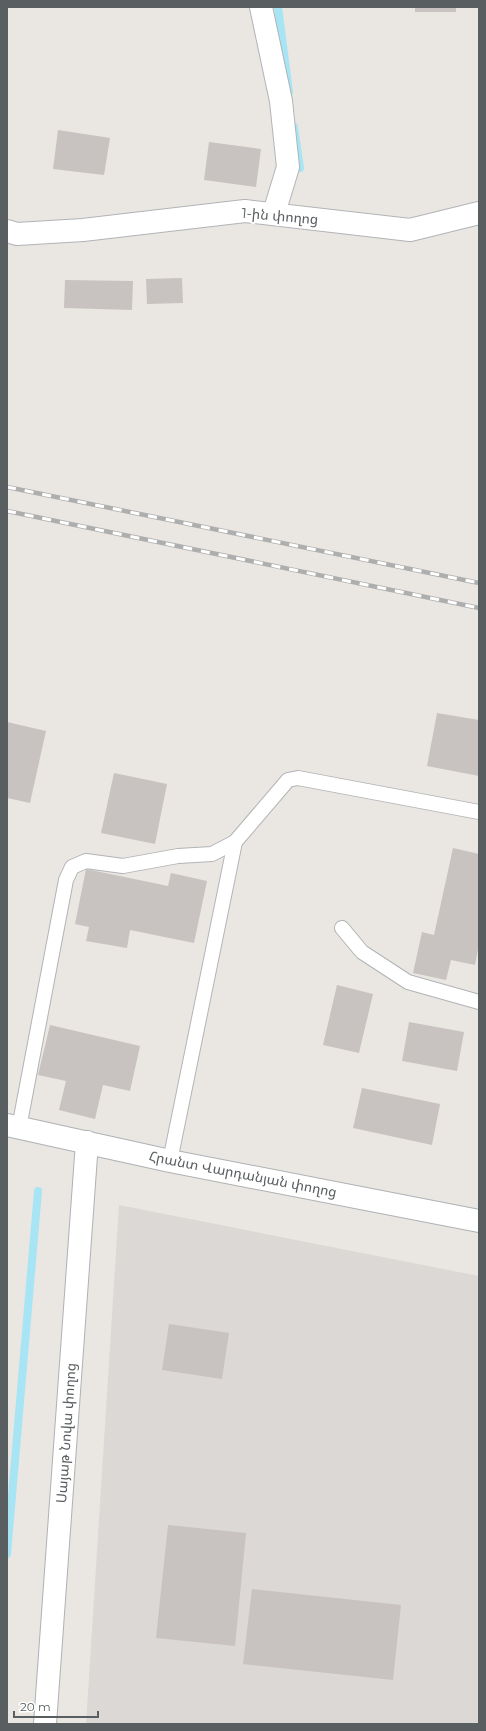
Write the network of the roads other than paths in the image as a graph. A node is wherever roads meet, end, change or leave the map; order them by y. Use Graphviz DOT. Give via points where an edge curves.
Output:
graph roads {
  1 [pos="261,7"];
  2 [pos="274,213"];
  3 [pos="479,213"];
  4 [pos="7,232"];
  5 [pos="479,812"];
  6 [pos="235,842"];
  7 [pos="342,928"];
  8 [pos="479,1002"];
  9 [pos="13,1127"];
  10 [pos="87,1142"];
  11 [pos="170,1160"];
  12 [pos="479,1221"];
  13 [pos="45,1724"];
  1 -- 2 [label="main road" via="281,101 288,167"];
  2 -- 3 [label="main road, 1-ին փողոց" via="410,230"];
  2 -- 4 [label="main road, 1-ին փողոց" via="245,211 83,230 17,234"];
  5 -- 6 [label="lane" via="298,778 288,780"];
  6 -- 9 [label="lane" via="212,854 178,856 123,866 86,861 72,867 66,880"];
  6 -- 11 [label="lane"];
  7 -- 8 [label="lane" via="362,952 408,982"];
  9 -- 10 [label="main road, Հրանտ Վարդանյան փողոց"];
  10 -- 11 [label="main road, Հրանտ Վարդանյան փողոց"];
  10 -- 13 [label="main road, Սայաթ Նովա փողոց"];
  11 -- 12 [label="main road, Հրանտ Վարդանյան փողոց"];
}
